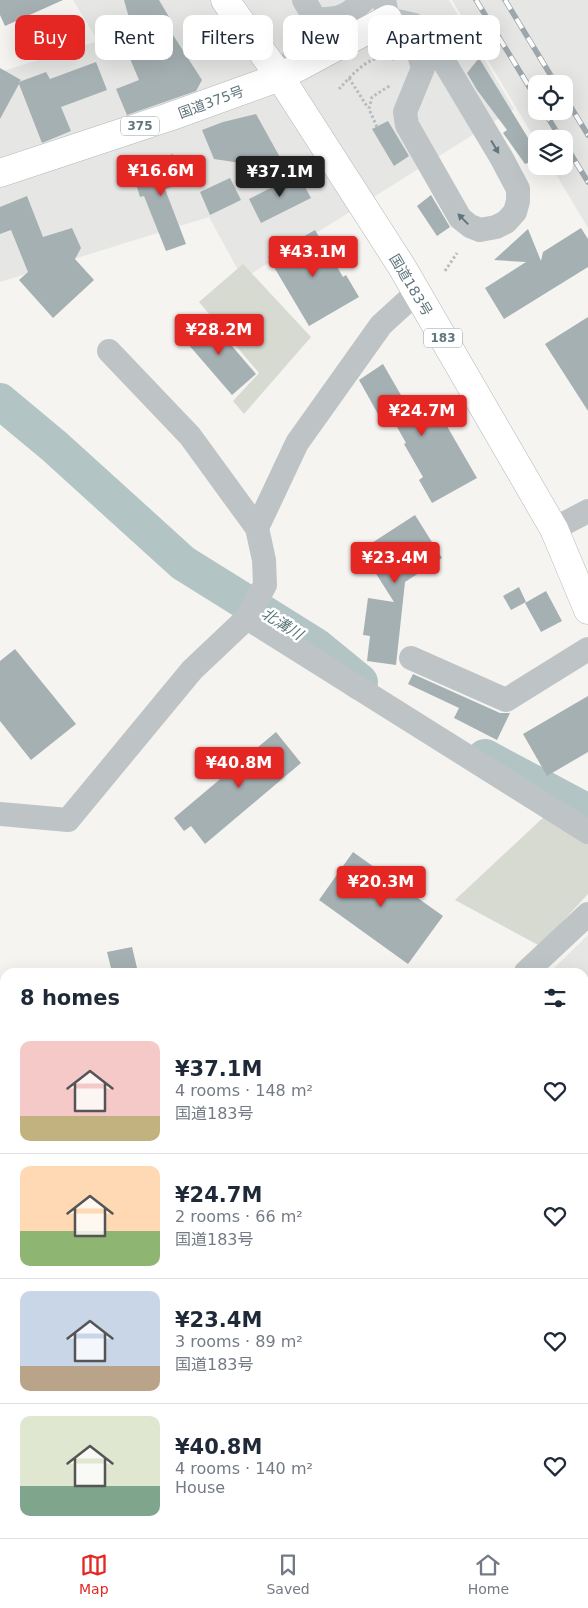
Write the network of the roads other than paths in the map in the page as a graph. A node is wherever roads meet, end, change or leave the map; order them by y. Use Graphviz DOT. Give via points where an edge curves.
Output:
graph roads {
  1 [pos="225,0"];
  2 [pos="364,0"];
  3 [pos="309,9"];
  4 [pos="386,9"];
  5 [pos="280,77"];
  6 [pos="453,77"];
  7 [pos="418,80"];
  8 [pos="0,173"];
  9 [pos="416,293"];
  10 [pos="108,351"];
  11 [pos="588,511"];
  12 [pos="257,528"];
  13 [pos="554,529"];
  14 [pos="253,608"];
  15 [pos="588,610"];
  16 [pos="588,649"];
  17 [pos="411,658"];
  18 [pos="0,814"];
  19 [pos="588,832"];
  20 [pos="588,914"];
  21 [pos="530,968"];
  1 -- 5 [label="main road, 国道183号 / 183"];
  2 -- 3 [label="street" via="335,20"];
  3 -- 5 [label="street" via="312,33"];
  4 -- 5 [label="main road, 国道375号"];
  4 -- 6 [label="street" via="428,36"];
  4 -- 7 [label="street" via="418,51 423,68"];
  5 -- 8 [label="main road, 国道375号 / 375"];
  5 -- 9 [label="main road, 国道183号 / 183"];
  6 -- 7 [label="street"];
  6 -- 7 [label="street, one-way" via="518,189 515,212 496,227 480,230 460,218 407,124 405,112"];
  9 -- 12 [label="street" via="381,325 297,443"];
  9 -- 13 [label="main road, 国道183号 / 183"];
  10 -- 12 [label="street" via="190,436"];
  11 -- 13 [label="street"];
  12 -- 14 [label="street" via="265,585"];
  13 -- 15 [label="main road, 国道183号 / 183"];
  14 -- 18 [label="street" via="192,670 68,820"];
  14 -- 19 [label="street"];
  16 -- 17 [label="street" via="506,700"];
  20 -- 21 [label="street"];
}
